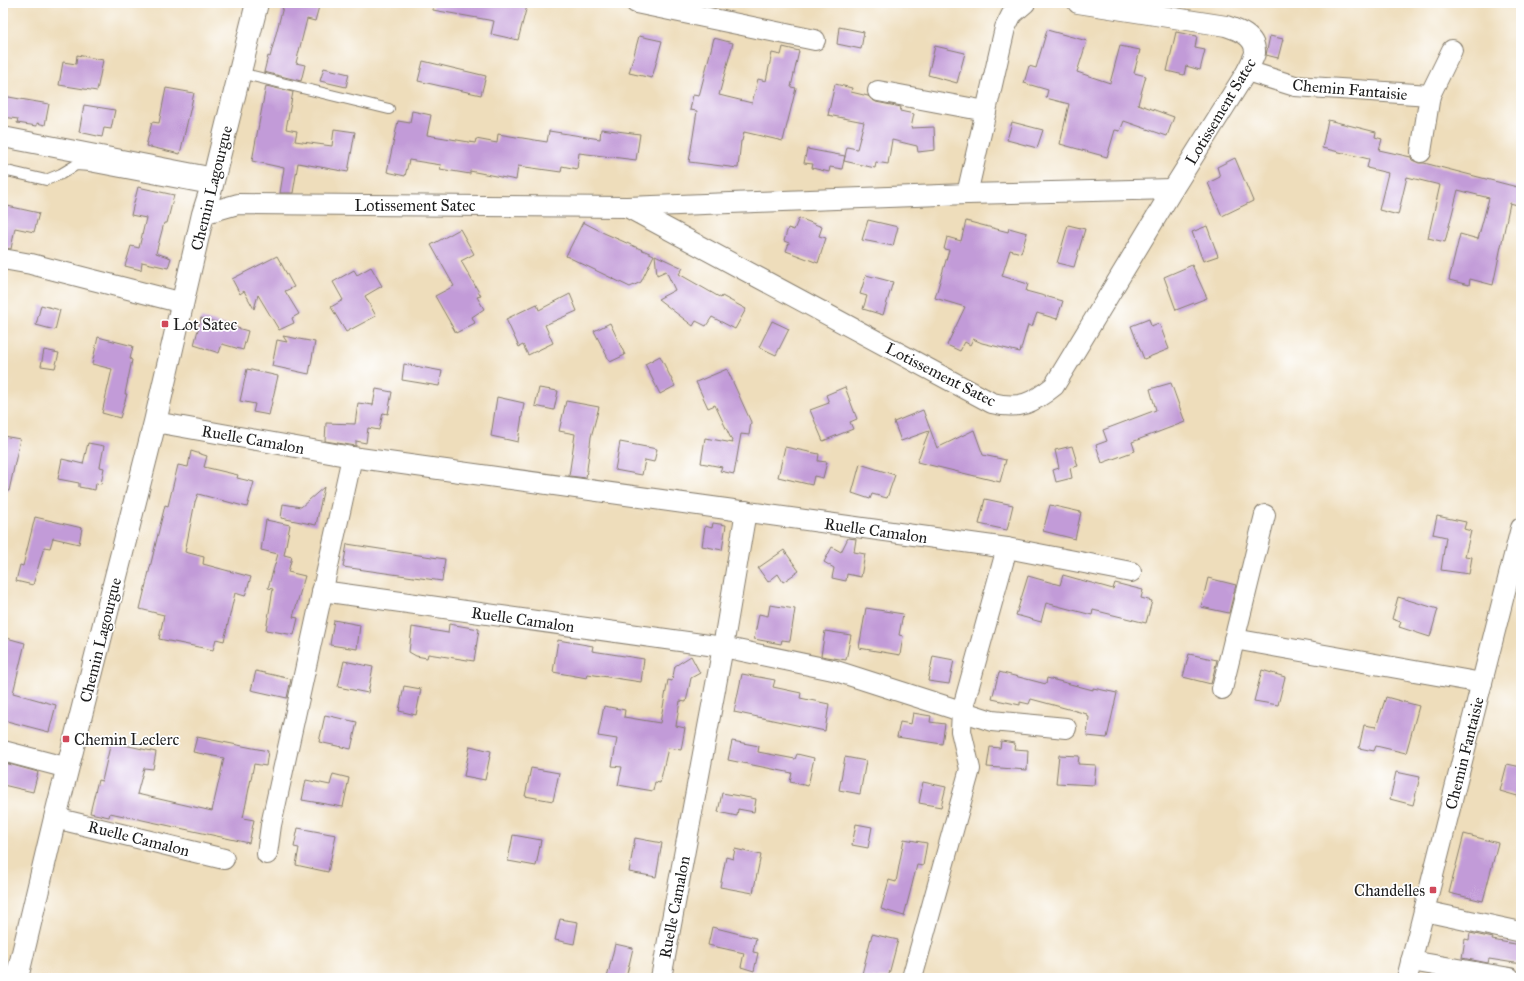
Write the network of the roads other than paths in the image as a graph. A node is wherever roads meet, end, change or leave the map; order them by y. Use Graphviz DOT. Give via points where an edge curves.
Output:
graph roads {
  1 [pos="257,3"];
  2 [pos="636,3"];
  3 [pos="1022,3"];
  4 [pos="1078,3"];
  5 [pos="814,40"];
  6 [pos="1452,50"];
  7 [pos="1247,71"];
  8 [pos="240,73"];
  9 [pos="878,91"];
  10 [pos="1430,95"];
  11 [pos="389,109"];
  12 [pos="986,111"];
  13 [pos="3,137"];
  14 [pos="1421,152"];
  15 [pos="3,170"];
  16 [pos="213,184"];
  17 [pos="1173,189"];
  18 [pos="967,194"];
  19 [pos="627,207"];
  20 [pos="203,214"];
  21 [pos="3,259"];
  22 [pos="183,303"];
  23 [pos="155,422"];
  24 [pos="352,457"];
  25 [pos="746,511"];
  26 [pos="1265,515"];
  27 [pos="1521,528"];
  28 [pos="1007,548"];
  29 [pos="1131,572"];
  30 [pos="322,590"];
  31 [pos="1234,639"];
  32 [pos="723,647"];
  33 [pos="1482,683"];
  34 [pos="1222,689"];
  35 [pos="962,711"];
  36 [pos="1066,728"];
  37 [pos="3,751"];
  38 [pos="68,768"];
  39 [pos="55,818"];
  40 [pos="267,854"];
  41 [pos="224,859"];
  42 [pos="1424,911"];
  43 [pos="1521,932"];
  44 [pos="1409,969"];
  45 [pos="17,978"];
  46 [pos="661,978"];
  47 [pos="912,978"];
  48 [pos="1510,978"];
  1 -- 8 [label="street, Chemin Lagourgue"];
  2 -- 5 [label="street"];
  3 -- 12 [label="street" via="1012,14 1005,28"];
  4 -- 7 [label="street, Lotissement Satec" via="1226,26 1243,32 1253,44 1255,53"];
  6 -- 10 [label="street"];
  7 -- 10 [label="street, Chemin Fantaisie" via="1295,86"];
  7 -- 17 [label="street, Lotissement Satec"];
  8 -- 11 [label="lane"];
  8 -- 16 [label="street, Chemin Lagourgue"];
  9 -- 12 [label="street"];
  10 -- 14 [label="street"];
  12 -- 18 [label="street"];
  13 -- 16 [label="street"];
  15 -- 16 [label="lane" via="46,180 76,165"];
  16 -- 20 [label="street, Chemin Lagourgue"];
  17 -- 18 [label="street, Lotissement Satec"];
  17 -- 19 [label="street, Lotissement Satec" via="1054,386 1026,404 1007,407 992,403"];
  18 -- 19 [label="street, Lotissement Satec"];
  19 -- 20 [label="street, Lotissement Satec" via="238,204"];
  20 -- 22 [label="street, Chemin Lagourgue"];
  21 -- 22 [label="street"];
  22 -- 23 [label="street, Chemin Lagourgue"];
  23 -- 24 [label="street, Ruelle Camalon"];
  23 -- 38 [label="street, Chemin Lagourgue"];
  24 -- 25 [label="street, Ruelle Camalon"];
  24 -- 30 [label="street"];
  25 -- 28 [label="street, Ruelle Camalon"];
  25 -- 32 [label="street, Ruelle Camalon"];
  26 -- 31 [label="street"];
  27 -- 33 [label="street, Chemin Fantaisie"];
  28 -- 29 [label="street, Ruelle Camalon"];
  28 -- 35 [label="street"];
  30 -- 32 [label="street, Ruelle Camalon"];
  30 -- 40 [label="street"];
  31 -- 33 [label="street"];
  31 -- 34 [label="street"];
  32 -- 35 [label="street, Ruelle Camalon" via="833,670"];
  32 -- 46 [label="street, Ruelle Camalon"];
  33 -- 42 [label="street, Chemin Fantaisie"];
  35 -- 36 [label="street, Ruelle Camalon" via="992,720"];
  35 -- 47 [label="street" via="961,731 970,769"];
  37 -- 38 [label="street"];
  38 -- 39 [label="street, Chemin Lagourgue"];
  39 -- 41 [label="street, Ruelle Camalon"];
  39 -- 45 [label="street, Chemin Lagourgue"];
  42 -- 43 [label="street"];
  42 -- 44 [label="street, Chemin Fantaisie"];
  44 -- 48 [label="street"];
}
